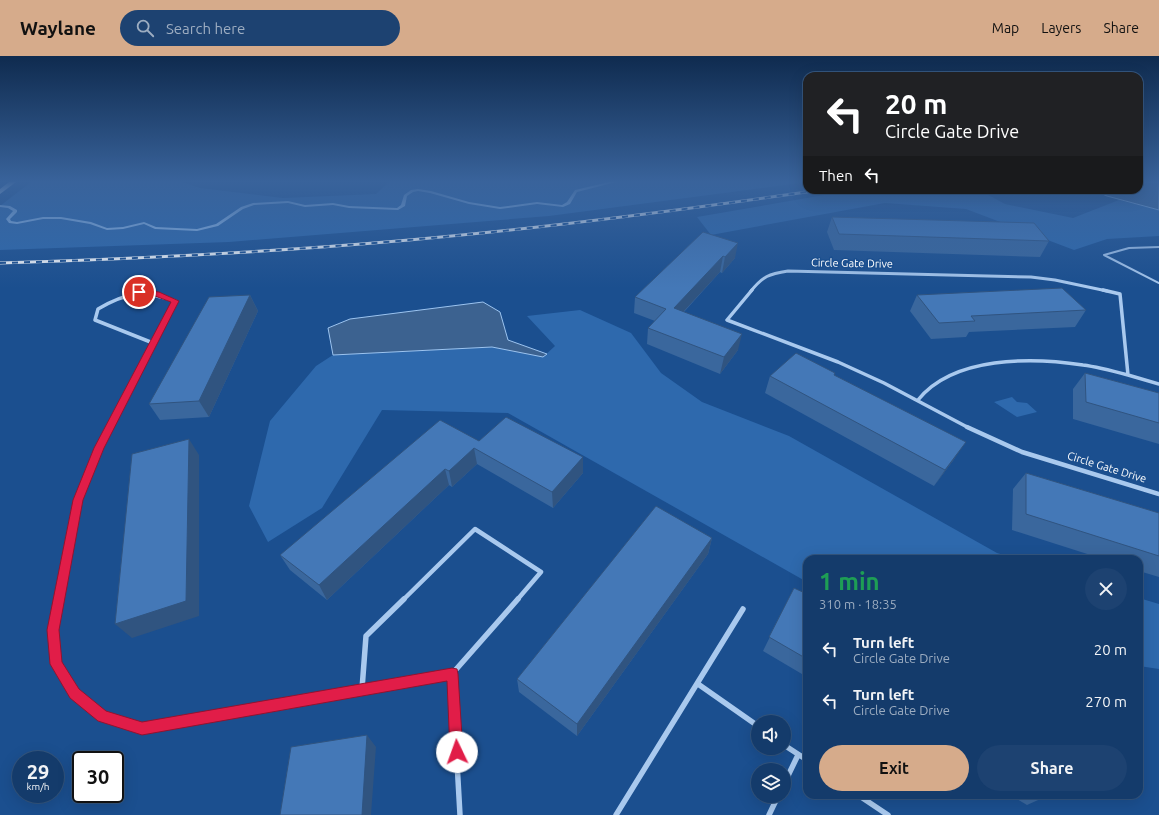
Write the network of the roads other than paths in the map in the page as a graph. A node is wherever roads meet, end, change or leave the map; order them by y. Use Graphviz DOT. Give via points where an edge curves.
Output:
graph roads {
  1 [pos="1159,247"];
  2 [pos="1159,283"];
  3 [pos="153,343"];
  4 [pos="1128,375"];
  5 [pos="1159,384"];
  6 [pos="918,400"];
  7 [pos="1159,494"];
  8 [pos="742,609"];
  9 [pos="452,674"];
  10 [pos="698,684"];
  11 [pos="362,689"];
  12 [pos="751,721"];
  13 [pos="791,750"];
  14 [pos="798,755"];
  15 [pos="803,758"];
  16 [pos="791,770"];
  17 [pos="864,799"];
  18 [pos="775,803"];
  19 [pos="460,815"];
  20 [pos="616,815"];
  21 [pos="769,815"];
  22 [pos="888,815"];
  1 -- 2 [label="lane" via="1129,248 1104,255"];
  3 -- 3 [label="street" via="175,301 156,294 139,292 118,297 98,309 95,320"];
  3 -- 11 [label="street" via="99,448 78,500 53,630 56,664 74,693 102,716 142,728"];
  4 -- 5 [label="street"];
  4 -- 6 [label="street" via="1049,360 1013,362 982,366 954,374 932,385"];
  4 -- 6 [label="street, Circle Gate Drive" via="1120,294 1054,280 1031,277 788,271 771,274 760,280 727,320 838,362"];
  6 -- 7 [label="street, Circle Gate Drive" via="967,427 1022,452"];
  8 -- 10 [label="street"];
  9 -- 11 [label="street"];
  9 -- 11 [label="street" via="541,572 475,529 366,636"];
  9 -- 19 [label="street"];
  10 -- 12 [label="street"];
  10 -- 20 [label="street"];
  13 -- 14 [label="street"];
  14 -- 15 [label="street"];
  14 -- 16 [label="street"];
  17 -- 22 [label="street"];
  18 -- 21 [label="street"];
}
